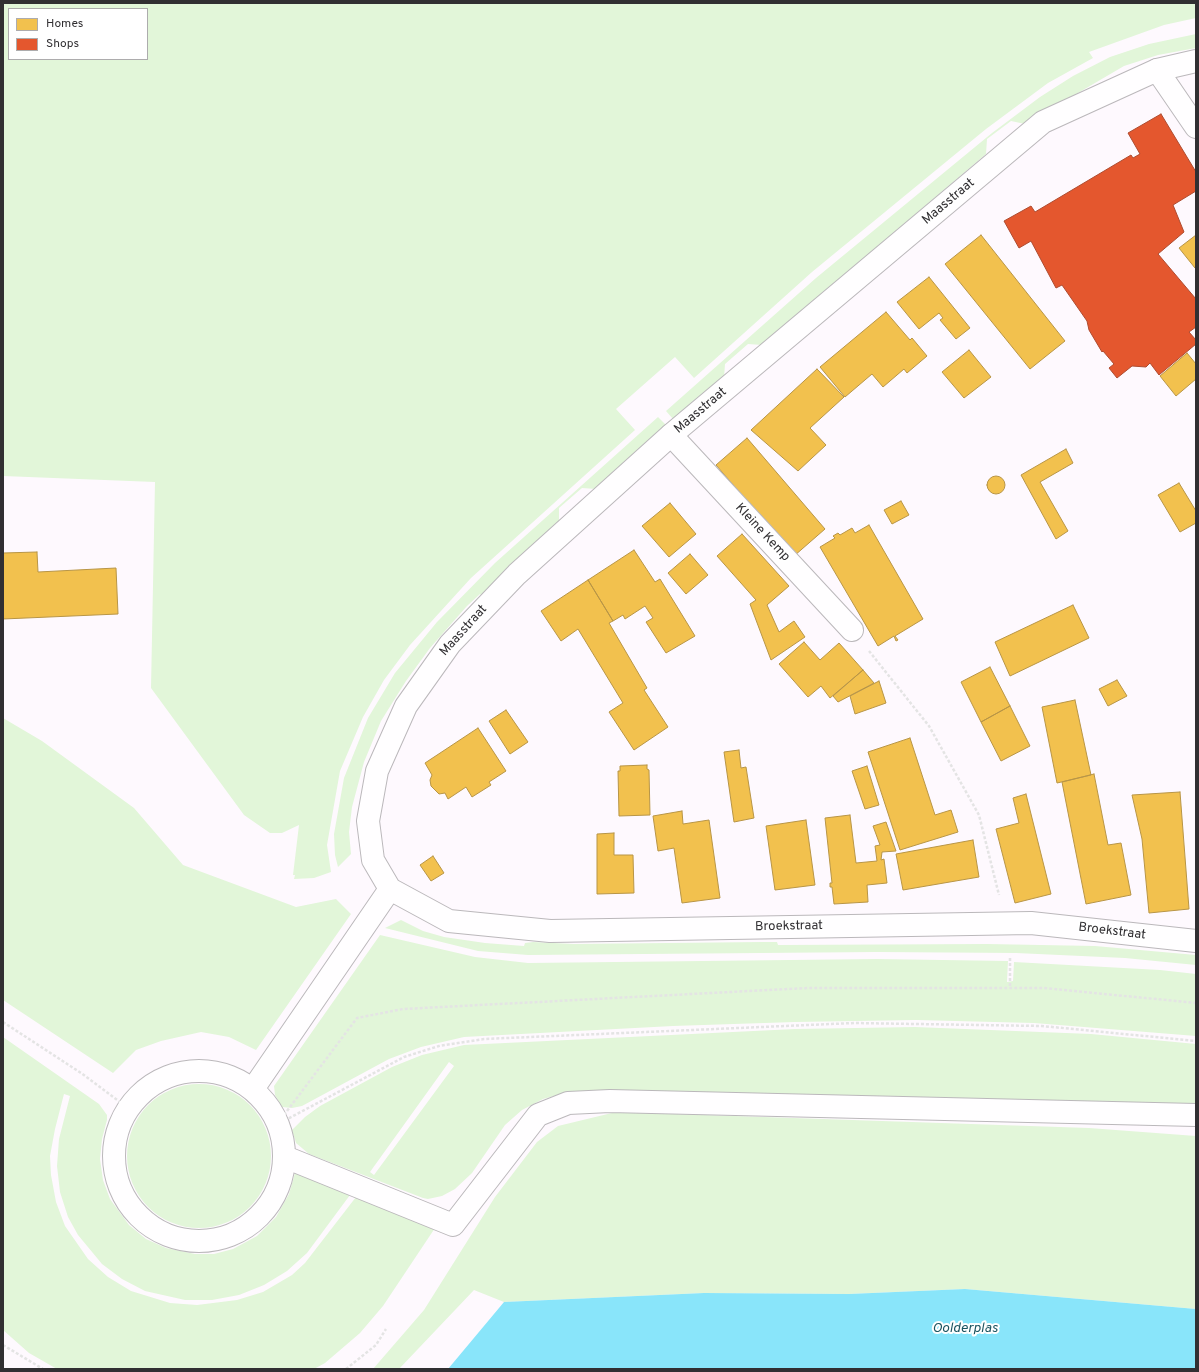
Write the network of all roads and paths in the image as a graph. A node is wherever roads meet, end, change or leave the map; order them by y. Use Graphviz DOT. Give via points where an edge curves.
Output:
graph roads {
  1 [pos="1196,61"];
  2 [pos="1157,70"];
  3 [pos="1196,127"];
  4 [pos="671,436"];
  5 [pos="852,630"];
  6 [pos="390,889"];
  7 [pos="1006,923"];
  8 [pos="1196,941"];
  9 [pos="1010,958"];
  10 [pos="1010,988"];
  11 [pos="1196,1003"];
  12 [pos="3,1022"];
  13 [pos="1196,1041"];
  14 [pos="253,1089"];
  15 [pos="128,1108"];
  16 [pos="1196,1115"];
  17 [pos="278,1123"];
  18 [pos="285,1157"];
  19 [pos="386,1329"];
  20 [pos="3,1345"];
  21 [pos="43,1369"];
  22 [pos="346,1369"];
  1 -- 2 [label="street, Maasstraat"];
  2 -- 3 [label="street"];
  2 -- 4 [label="street, Maasstraat" via="1043,122"];
  4 -- 5 [label="street, Kleine Kemp"];
  4 -- 6 [label="street, Maasstraat" via="517,574 450,644 406,706 377,772 368,821 373,860"];
  5 -- 7 [label="path" via="929,726 979,815"];
  6 -- 7 [label="street, Broekstraat" via="449,921 550,931"];
  6 -- 14 [label="street"];
  7 -- 8 [label="street, Broekstraat" via="1031,922"];
  9 -- 10 [label="path"];
  10 -- 11 [label="path" via="1044,988"];
  10 -- 17 [label="path" via="808,988 403,1009 357,1018"];
  12 -- 15 [label="path" via="81,1073"];
  13 -- 17 [label="path" via="1042,1026 854,1023 484,1039 439,1046 404,1057"];
  14 -- 15 [label="street" via="228,1075 201,1070 173,1075 154,1084"];
  14 -- 17 [label="street" via="268,1105"];
  15 -- 18 [label="street" via="116,1134 114,1163 121,1191 137,1215 160,1232 187,1241 216,1240 243,1229 265,1211 279,1185"];
  16 -- 18 [label="street" via="610,1101 568,1103 538,1115 453,1225"];
  17 -- 18 [label="street"];
  19 -- 22 [label="path" via="376,1344"];
  20 -- 21 [label="path"];
}
